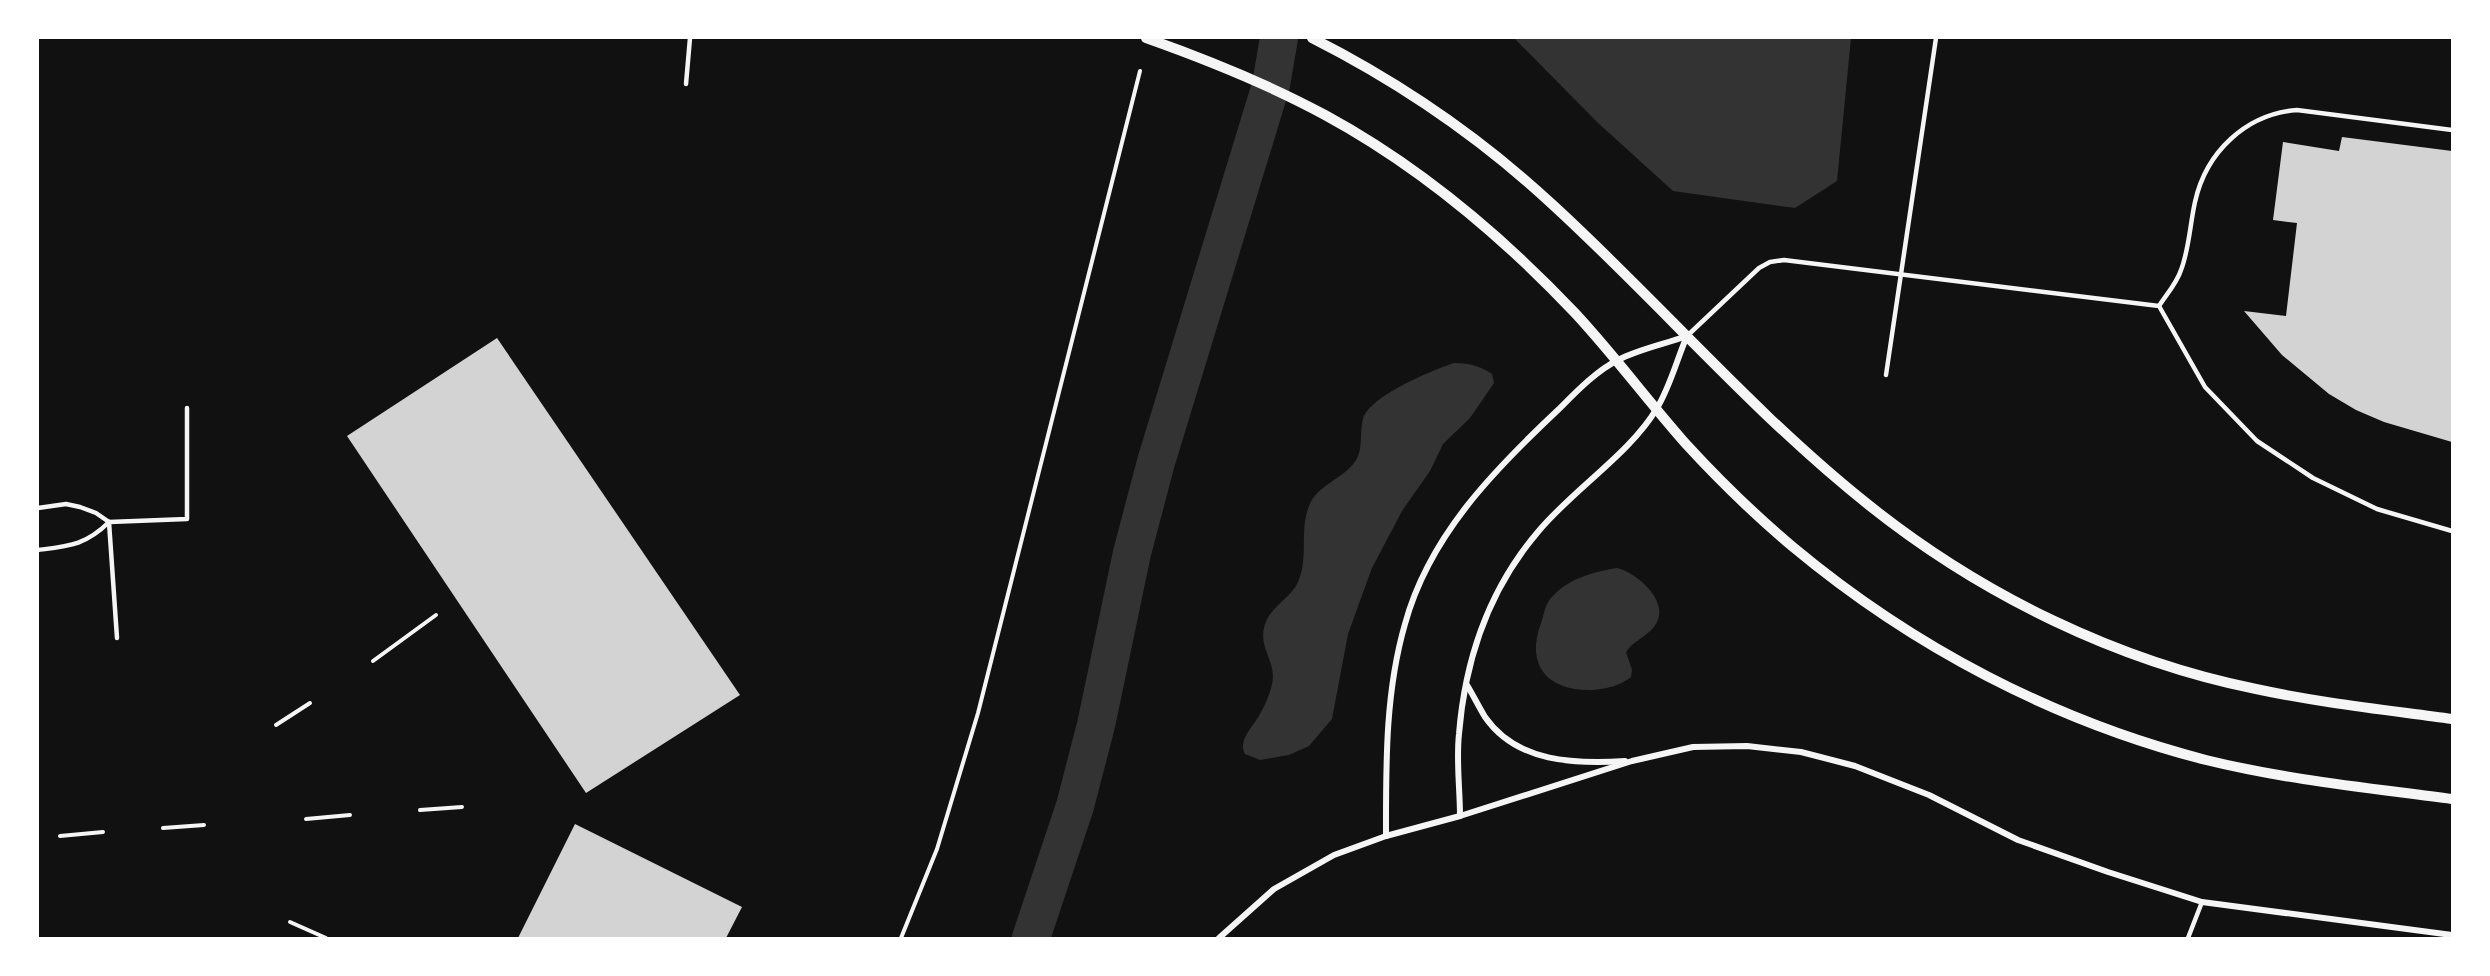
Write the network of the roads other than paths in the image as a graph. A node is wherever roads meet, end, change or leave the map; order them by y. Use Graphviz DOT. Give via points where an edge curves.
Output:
graph roads {
  1 [pos="690,38"];
  2 [pos="1146,38"];
  3 [pos="1312,38"];
  4 [pos="1936,38"];
  5 [pos="686,84"];
  6 [pos="2452,130"];
  7 [pos="1902,274"];
  8 [pos="2159,306"];
  9 [pos="1687,336"];
  10 [pos="1617,360"];
  11 [pos="1886,375"];
  12 [pos="187,408"];
  13 [pos="1657,408"];
  14 [pos="38,508"];
  15 [pos="109,522"];
  16 [pos="2452,531"];
  17 [pos="38,550"];
  18 [pos="117,638"];
  19 [pos="1467,684"];
  20 [pos="2452,718"];
  21 [pos="1632,761"];
  22 [pos="2452,799"];
  23 [pos="1461,816"];
  24 [pos="1386,836"];
  25 [pos="2202,902"];
  26 [pos="2452,934"];
  27 [pos="1219,939"];
  28 [pos="2188,939"];
  1 -- 5 [label="lane"];
  2 -- 10 [label="street" via="1273,89 1398,160 1472,215 1539,276"];
  3 -- 9 [label="street" via="1428,105 1515,172"];
  4 -- 7 [label="lane"];
  6 -- 8 [label="lane" via="2297,110 2278,112 2237,132 2211,162 2195,199 2181,271"];
  7 -- 8 [label="lane"];
  7 -- 9 [label="lane" via="1797,261 1770,262 1750,275"];
  7 -- 11 [label="lane"];
  8 -- 16 [label="lane" via="2205,387 2257,441 2313,478 2377,509"];
  9 -- 10 [label="street"];
  9 -- 13 [label="street"];
  9 -- 20 [label="street" via="1816,460 1873,508 1928,548 2023,605 2126,651 2211,678 2320,701"];
  10 -- 13 [label="street"];
  10 -- 24 [label="street" via="1566,402 1480,488 1446,533 1425,571 1405,623 1393,680 1386,745"];
  12 -- 15 [label="lane" via="187,519"];
  13 -- 19 [label="street" via="1631,441 1537,532 1507,572 1486,611"];
  13 -- 22 [label="street" via="1707,465 1792,546 1900,626 1987,677 2080,718 2206,760 2272,774"];
  14 -- 15 [label="lane" via="66,504 96,513"];
  15 -- 17 [label="lane" via="74,546"];
  15 -- 18 [label="lane"];
  19 -- 21 [label="street" via="1486,719 1511,743 1528,751 1545,758 1584,763"];
  19 -- 23 [label="street" via="1459,734"];
  21 -- 23 [label="street"];
  21 -- 25 [label="street" via="1693,747 1747,746 1801,752 1855,765 1929,795 2018,840"];
  23 -- 24 [label="street"];
  24 -- 27 [label="street" via="1334,855 1274,890"];
  25 -- 26 [label="street"];
  25 -- 28 [label="lane"];
}
